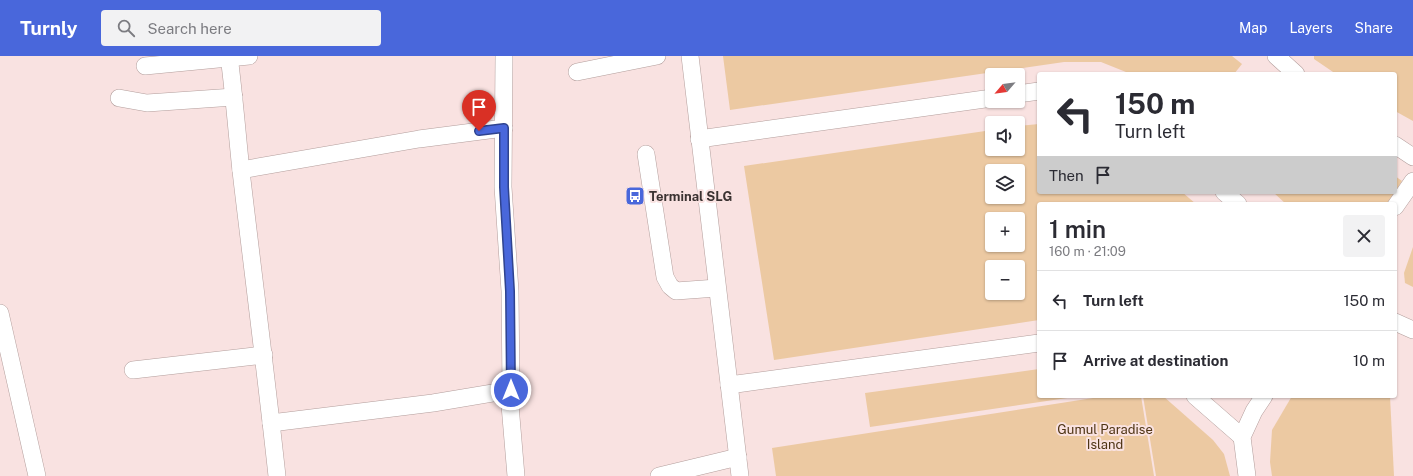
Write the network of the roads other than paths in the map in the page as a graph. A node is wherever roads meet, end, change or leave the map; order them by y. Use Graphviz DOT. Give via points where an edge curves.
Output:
graph roads {
  1 [pos="249,56"];
  2 [pos="504,56"];
  3 [pos="657,56"];
  4 [pos="690,56"];
  5 [pos="1276,56"];
  6 [pos="229,57"];
  7 [pos="145,66"];
  8 [pos="577,72"];
  9 [pos="1294,72"];
  10 [pos="1037,91"];
  11 [pos="1025,93"];
  12 [pos="234,97"];
  13 [pos="119,98"];
  14 [pos="985,99"];
  15 [pos="504,128"];
  16 [pos="699,139"];
  17 [pos="1397,146"];
  18 [pos="646,154"];
  19 [pos="1413,157"];
  20 [pos="241,170"];
  21 [pos="1413,181"];
  22 [pos="1226,194"];
  23 [pos="1236,202"];
  24 [pos="1397,204"];
  25 [pos="717,288"];
  26 [pos="0,313"];
  27 [pos="1397,323"];
  28 [pos="1413,330"];
  29 [pos="1037,343"];
  30 [pos="264,354"];
  31 [pos="133,370"];
  32 [pos="729,385"];
  33 [pos="511,390"];
  34 [pos="1197,398"];
  35 [pos="1263,398"];
  36 [pos="271,423"];
  37 [pos="1242,437"];
  38 [pos="738,457"];
  39 [pos="37,476"];
  40 [pos="277,476"];
  41 [pos="516,476"];
  42 [pos="659,476"];
  43 [pos="740,476"];
  44 [pos="1247,476"];
  1 -- 6 [label="street"];
  2 -- 15 [label="street"];
  3 -- 8 [label="street"];
  4 -- 16 [label="street"];
  5 -- 9 [label="street"];
  6 -- 7 [label="street"];
  6 -- 12 [label="street"];
  10 -- 11 [label="street"];
  12 -- 13 [label="street" via="147,103"];
  12 -- 20 [label="street"];
  14 -- 16 [label="street"];
  15 -- 20 [label="street" via="419,139"];
  15 -- 33 [label="street"];
  16 -- 25 [label="street"];
  17 -- 19 [label="street"];
  18 -- 25 [label="street" via="665,277 676,291"];
  20 -- 30 [label="street"];
  21 -- 24 [label="street"];
  22 -- 23 [label="street"];
  25 -- 32 [label="street"];
  26 -- 39 [label="street"];
  27 -- 28 [label="street"];
  29 -- 32 [label="street"];
  30 -- 31 [label="street"];
  30 -- 36 [label="street"];
  32 -- 38 [label="street"];
  33 -- 36 [label="street" via="433,403"];
  33 -- 41 [label="street"];
  34 -- 37 [label="street"];
  35 -- 37 [label="street"];
  36 -- 40 [label="street"];
  37 -- 44 [label="street"];
  38 -- 42 [label="street"];
  38 -- 43 [label="street"];
}
